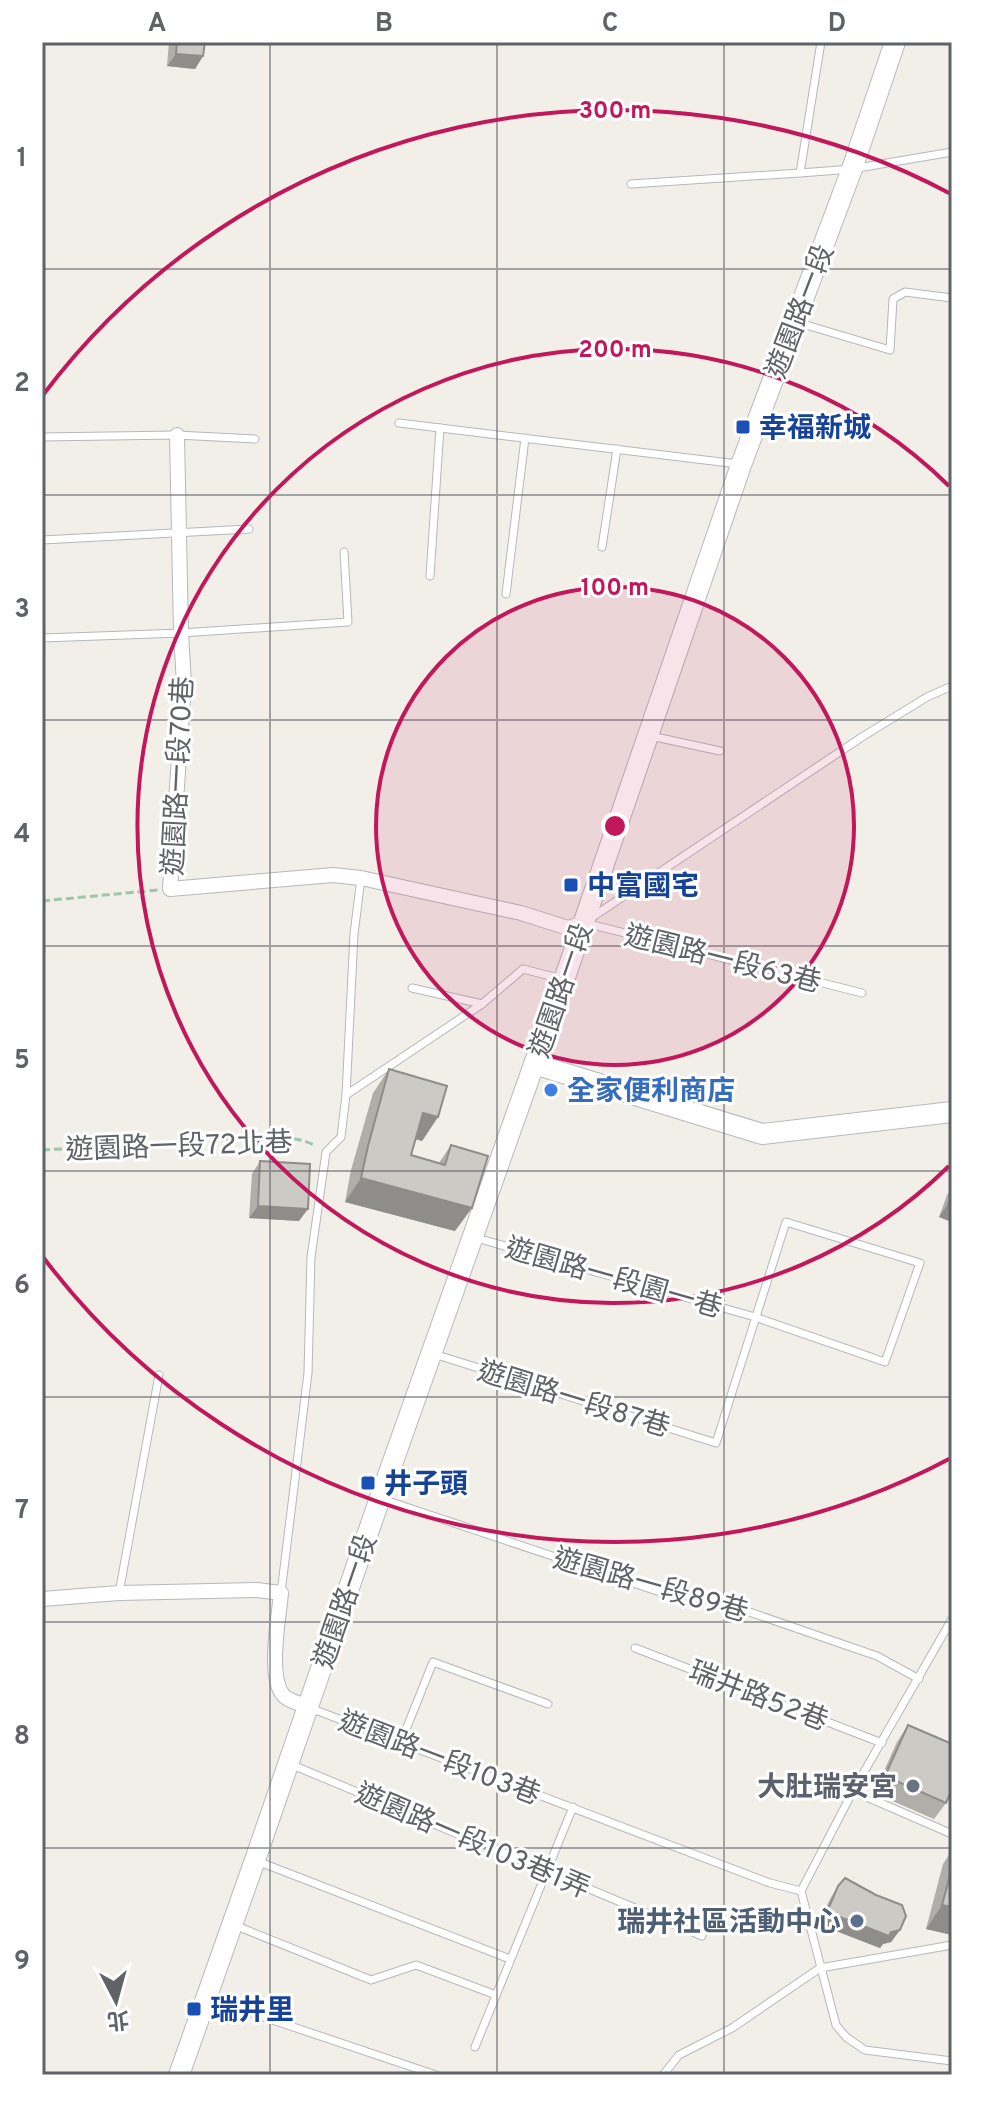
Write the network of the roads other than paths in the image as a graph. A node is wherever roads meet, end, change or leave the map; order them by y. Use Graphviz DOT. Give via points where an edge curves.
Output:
graph roads {
  1 [pos="821,42"];
  2 [pos="895,42"];
  3 [pos="952,152"];
  4 [pos="852,169"];
  5 [pos="800,173"];
  6 [pos="631,184"];
  7 [pos="952,298"];
  8 [pos="794,322"];
  9 [pos="399,423"];
  10 [pos="440,428"];
  11 [pos="177,435"];
  12 [pos="42,437"];
  13 [pos="525,438"];
  14 [pos="255,439"];
  15 [pos="617,449"];
  16 [pos="741,465"];
  17 [pos="249,529"];
  18 [pos="180,533"];
  19 [pos="42,540"];
  20 [pos="602,547"];
  21 [pos="344,552"];
  22 [pos="430,576"];
  23 [pos="506,594"];
  24 [pos="181,633"];
  25 [pos="42,638"];
  26 [pos="952,686"];
  27 [pos="649,735"];
  28 [pos="720,751"];
  29 [pos="361,878"];
  30 [pos="583,923"];
  31 [pos="564,980"];
  32 [pos="412,988"];
  33 [pos="862,993"];
  34 [pos="482,1004"];
  35 [pos="534,1064"];
  36 [pos="346,1095"];
  37 [pos="952,1112"];
  38 [pos="473,1237"];
  39 [pos="755,1317"];
  40 [pos="431,1354"];
  41 [pos="159,1375"];
  42 [pos="380,1498"];
  43 [pos="119,1593"];
  44 [pos="281,1593"];
  45 [pos="42,1599"];
  46 [pos="952,1619"];
  47 [pos="635,1648"];
  48 [pos="919,1679"];
  49 [pos="548,1704"];
  50 [pos="308,1707"];
  51 [pos="401,1742"];
  52 [pos="882,1743"];
  53 [pos="288,1763"];
  54 [pos="853,1791"];
  55 [pos="573,1807"];
  56 [pos="952,1834"];
  57 [pos="255,1860"];
  58 [pos="547,1871"];
  59 [pos="801,1891"];
  60 [pos="232,1924"];
  61 [pos="702,1936"];
  62 [pos="952,1945"];
  63 [pos="510,1959"];
  64 [pos="820,1968"];
  65 [pos="496,1995"];
  66 [pos="205,1998"];
  67 [pos="475,2047"];
  68 [pos="952,2061"];
  69 [pos="179,2075"];
  70 [pos="436,2075"];
  71 [pos="663,2075"];
  1 -- 5 [label="lane"];
  2 -- 4 [label="street, 遊園路一段"];
  3 -- 4 [label="lane"];
  4 -- 5 [label="lane"];
  4 -- 8 [label="street, 遊園路一段"];
  5 -- 6 [label="lane"];
  7 -- 8 [label="lane" via="905,292 893,299 890,350"];
  8 -- 16 [label="street, 遊園路一段"];
  9 -- 10 [label="lane"];
  10 -- 13 [label="lane"];
  10 -- 22 [label="lane"];
  11 -- 12 [label="lane"];
  11 -- 14 [label="lane"];
  11 -- 18 [label="street, 遊園路一段70巷"];
  13 -- 15 [label="lane"];
  13 -- 23 [label="lane"];
  15 -- 16 [label="lane"];
  15 -- 20 [label="lane"];
  16 -- 27 [label="street, 遊園路一段"];
  17 -- 18 [label="lane"];
  18 -- 19 [label="lane"];
  18 -- 24 [label="street, 遊園路一段70巷"];
  21 -- 24 [label="lane" via="348,622"];
  24 -- 25 [label="lane"];
  24 -- 29 [label="street, 遊園路一段70巷" via="184,684 170,889 333,875"];
  26 -- 30 [label="lane" via="862,737"];
  27 -- 28 [label="lane"];
  27 -- 30 [label="street, 遊園路一段"];
  29 -- 30 [label="street, 遊園路一段70巷" via="568,928"];
  29 -- 36 [label="lane, 遊園路一段72北巷"];
  30 -- 31 [label="street, 遊園路一段"];
  30 -- 33 [label="lane, 遊園路一段63巷"];
  31 -- 34 [label="lane" via="523,969"];
  31 -- 35 [label="street, 遊園路一段"];
  32 -- 34 [label="lane"];
  34 -- 36 [label="lane"];
  35 -- 37 [label="street" via="762,1134"];
  35 -- 38 [label="street, 遊園路一段"];
  36 -- 44 [label="lane, 遊園路一段72北巷" via="341,1137 326,1152 311,1257 308,1373"];
  38 -- 39 [label="lane, 遊園路一段園一巷"];
  38 -- 40 [label="street, 遊園路一段"];
  39 -- 39 [label="lane, 遊園路一段園一巷" via="885,1362 920,1263 786,1222"];
  39 -- 40 [label="lane, 遊園路一段87巷" via="716,1443"];
  40 -- 42 [label="street, 遊園路一段"];
  41 -- 43 [label="lane"];
  42 -- 48 [label="lane, 遊園路一段89巷" via="669,1595 700,1595 877,1656"];
  42 -- 50 [label="street, 遊園路一段"];
  43 -- 44 [label="street"];
  43 -- 45 [label="street"];
  44 -- 50 [label="street" via="277,1681 285,1696"];
  46 -- 48 [label="lane"];
  47 -- 52 [label="lane, 瑞井路52巷"];
  48 -- 52 [label="lane"];
  49 -- 51 [label="lane" via="433,1662"];
  50 -- 51 [label="lane, 遊園路一段103巷"];
  50 -- 53 [label="street, 遊園路一段"];
  51 -- 55 [label="lane, 遊園路一段103巷"];
  52 -- 54 [label="lane"];
  53 -- 57 [label="street, 遊園路一段"];
  53 -- 58 [label="lane, 遊園路一段103巷1弄"];
  54 -- 56 [label="lane"];
  54 -- 59 [label="lane"];
  55 -- 58 [label="lane, 遊園路一段103巷"];
  55 -- 59 [label="lane, 遊園路一段103巷"];
  57 -- 60 [label="street, 遊園路一段"];
  57 -- 63 [label="lane"];
  58 -- 61 [label="lane, 遊園路一段103巷1弄"];
  58 -- 63 [label="lane, 遊園路一段103巷"];
  59 -- 64 [label="lane"];
  60 -- 65 [label="lane" via="371,1980 416,1965"];
  60 -- 66 [label="street, 遊園路一段"];
  62 -- 64 [label="lane"];
  63 -- 65 [label="lane, 遊園路一段103巷"];
  64 -- 68 [label="lane" via="836,2025 846,2037 865,2050"];
  64 -- 71 [label="lane" via="732,2028 679,2055"];
  65 -- 67 [label="lane, 遊園路一段103巷"];
  66 -- 69 [label="street, 遊園路一段"];
  66 -- 70 [label="lane"];
}
